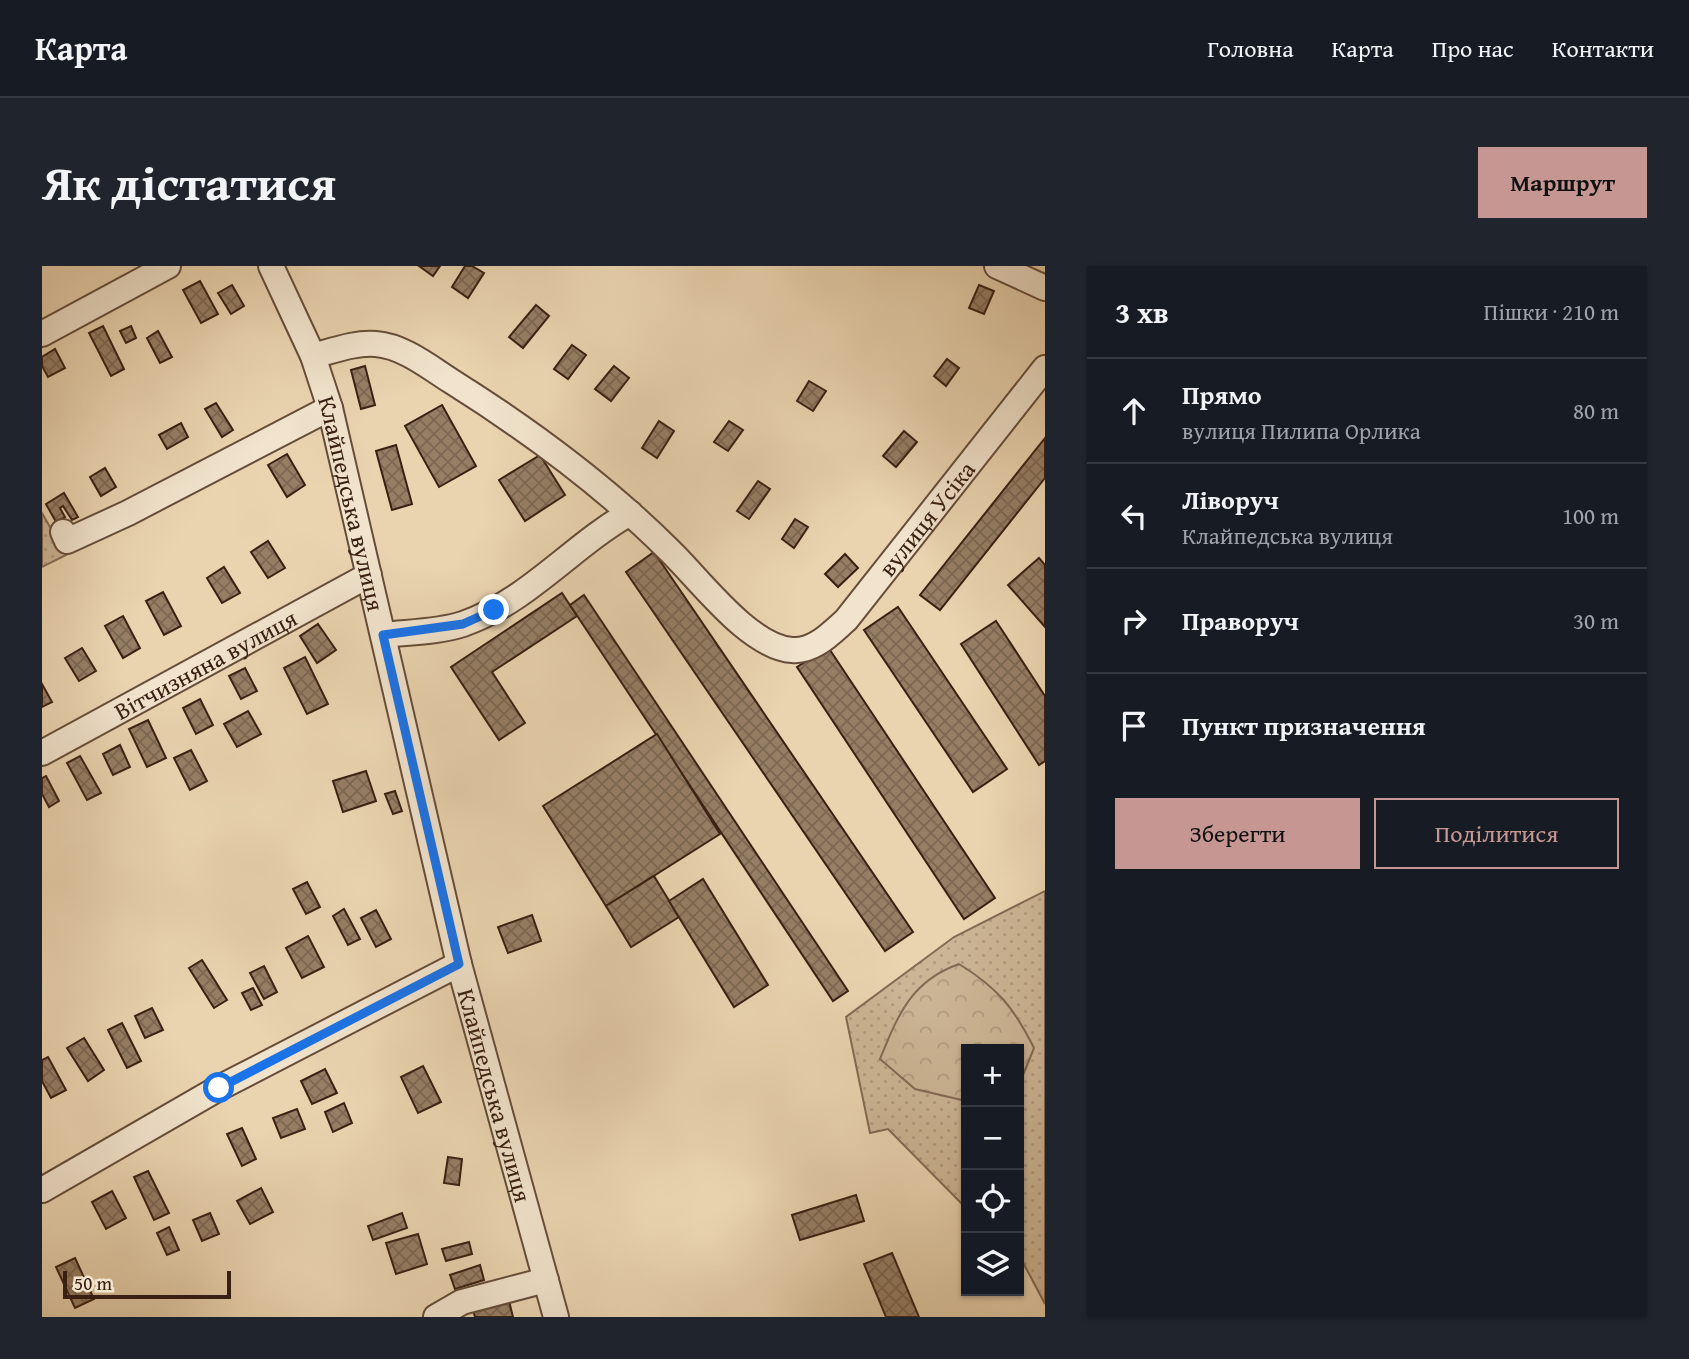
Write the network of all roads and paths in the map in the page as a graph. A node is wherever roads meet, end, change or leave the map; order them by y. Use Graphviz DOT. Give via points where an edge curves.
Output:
graph roads {
  1 [pos="169,266"];
  2 [pos="271,266"];
  3 [pos="997,266"];
  4 [pos="1045,288"];
  5 [pos="42,334"];
  6 [pos="313,356"];
  7 [pos="1045,368"];
  8 [pos="330,408"];
  9 [pos="630,513"];
  10 [pos="63,532"];
  11 [pos="369,575"];
  12 [pos="383,635"];
  13 [pos="42,753"];
  14 [pos="459,964"];
  15 [pos="42,1190"];
  16 [pos="546,1280"];
  17 [pos="436,1317"];
  18 [pos="556,1317"];
  1 -- 5 [label="street"];
  2 -- 6 [label="street, Клайпедська вулиця"];
  3 -- 4 [label="street"];
  6 -- 8 [label="street, Клайпедська вулиця"];
  6 -- 9 [label="street" via="376,344 411,356 473,394"];
  7 -- 9 [label="street, вулиця Усіка" via="846,620 818,644 793,651 772,645 745,628"];
  8 -- 10 [label="street" via="68,541"];
  8 -- 11 [label="street, Клайпедська вулиця"];
  9 -- 12 [label="street" via="494,610 463,624"];
  11 -- 12 [label="street, Клайпедська вулиця"];
  11 -- 13 [label="street, Вітчизняна вулиця"];
  12 -- 14 [label="street, Клайпедська вулиця"];
  14 -- 15 [label="street" via="219,1088"];
  14 -- 16 [label="street, Клайпедська вулиця"];
  16 -- 17 [label="street" via="462,1302"];
  16 -- 18 [label="street, Клайпедська вулиця"];
}
